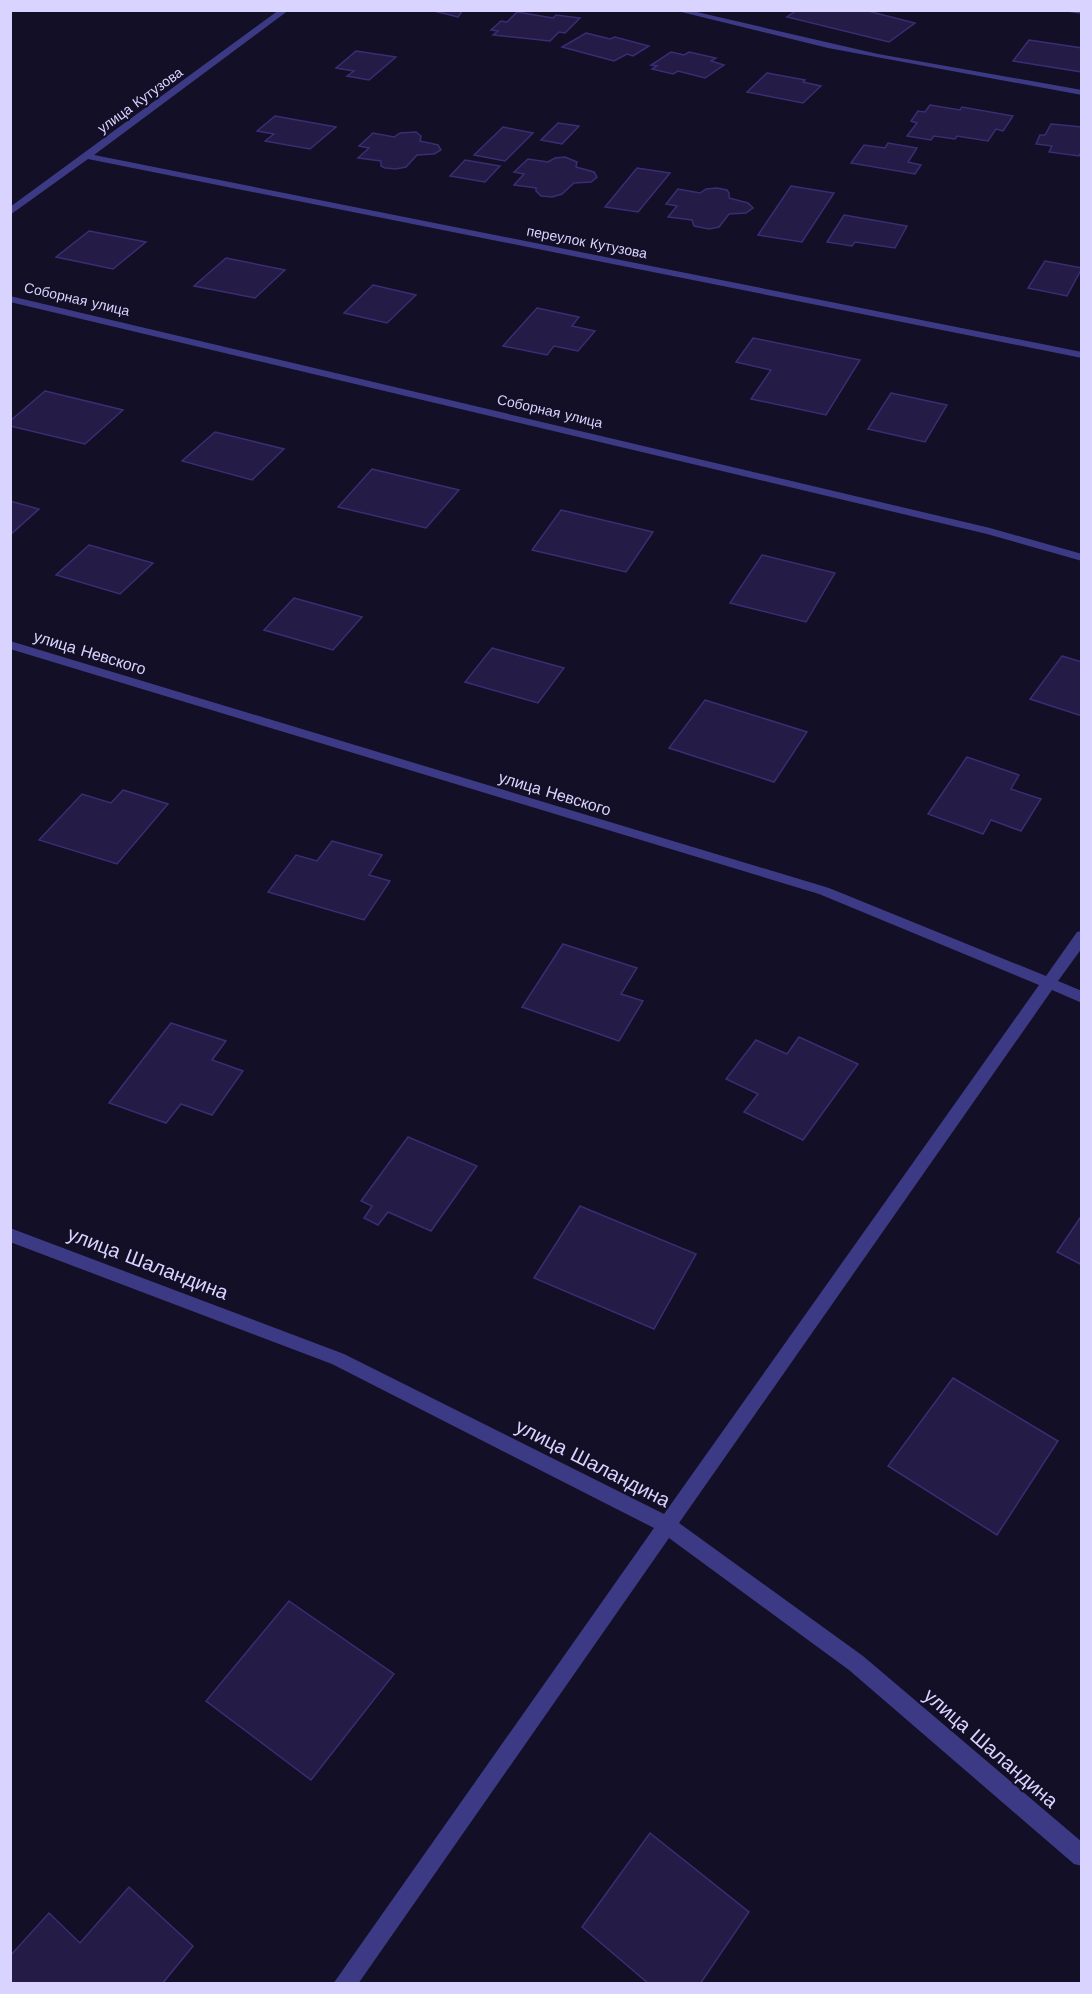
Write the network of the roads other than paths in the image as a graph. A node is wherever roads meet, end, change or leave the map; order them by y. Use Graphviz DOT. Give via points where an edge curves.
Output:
graph roads {
  1 [pos="285,10"];
  2 [pos="677,10"];
  3 [pos="1072,10"];
  4 [pos="1082,12"];
  5 [pos="1082,93"];
  6 [pos="87,156"];
  7 [pos="10,212"];
  8 [pos="10,299"];
  9 [pos="1082,355"];
  10 [pos="1082,558"];
  11 [pos="10,645"];
  12 [pos="1082,936"];
  13 [pos="1049,982"];
  14 [pos="1082,998"];
  15 [pos="10,1235"];
  16 [pos="667,1525"];
  17 [pos="1082,1856"];
  18 [pos="344,1983"];
  1 -- 6 [label="street, улица Кутузова"];
  2 -- 5 [label="street" via="817,44"];
  3 -- 4 [label="street"];
  6 -- 7 [label="street, улица Кутузова"];
  6 -- 9 [label="street, переулок Кутузова"];
  8 -- 10 [label="street, Соборная улица" via="990,531"];
  11 -- 13 [label="street, улица Невского" via="824,891"];
  12 -- 13 [label="street"];
  13 -- 14 [label="street, улица Невского"];
  13 -- 16 [label="street"];
  15 -- 16 [label="street, улица Шаландина" via="338,1359"];
  16 -- 17 [label="street, улица Шаландина" via="856,1663"];
  16 -- 18 [label="street"];
}
